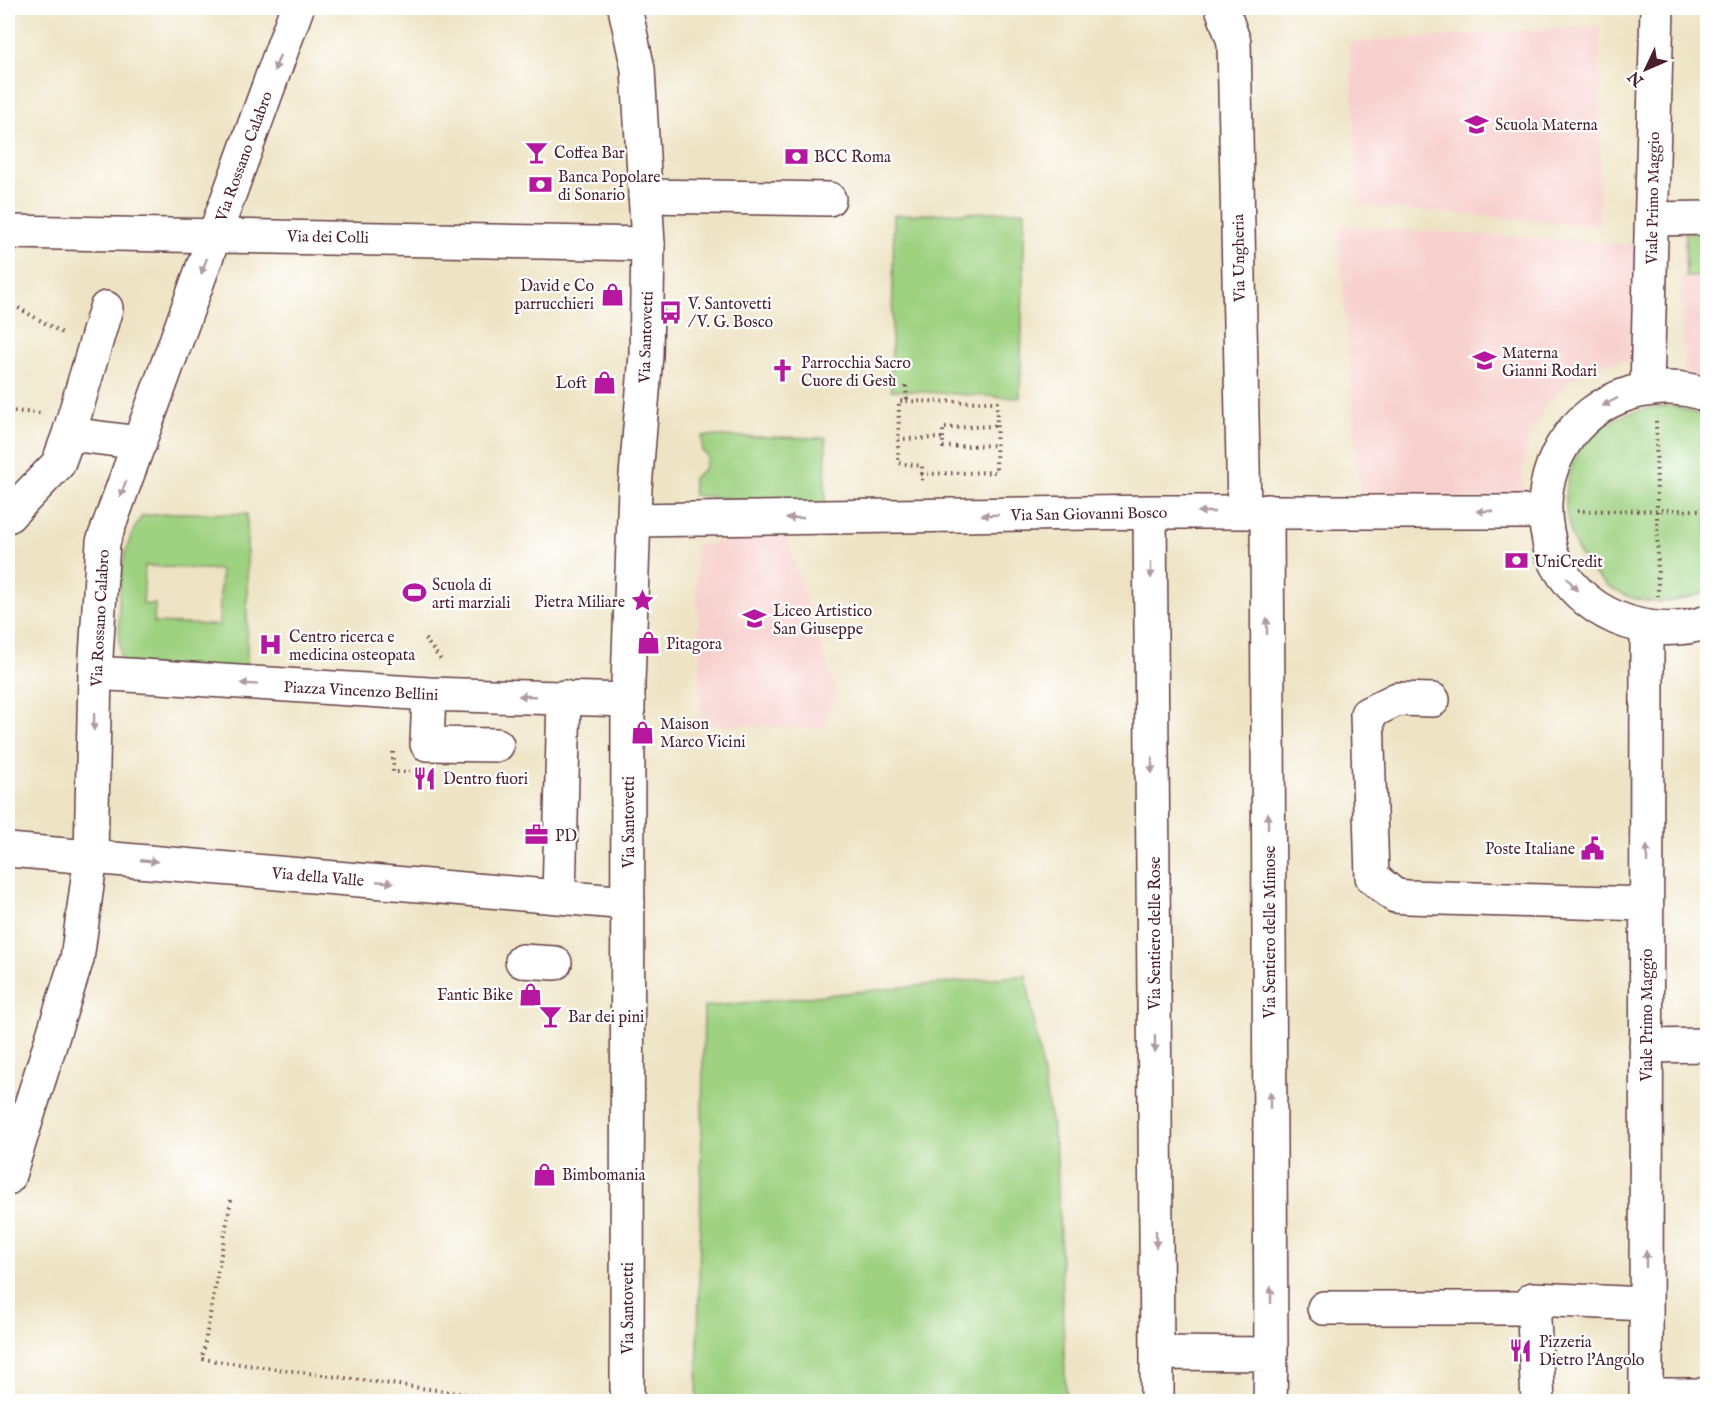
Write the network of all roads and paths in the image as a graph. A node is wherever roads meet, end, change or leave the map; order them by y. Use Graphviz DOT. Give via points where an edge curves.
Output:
graph roads {
  1 [pos="297,8"];
  2 [pos="625,8"];
  3 [pos="1222,8"];
  4 [pos="1657,8"];
  5 [pos="645,196"];
  6 [pos="829,199"];
  7 [pos="1707,218"];
  8 [pos="1652,219"];
  9 [pos="8,232"];
  10 [pos="215,234"];
  11 [pos="648,244"];
  12 [pos="8,302"];
  13 [pos="106,308"];
  14 [pos="93,351"];
  15 [pos="906,386"];
  16 [pos="1652,389"];
  17 [pos="1707,396"];
  18 [pos="907,401"];
  19 [pos="996,426"];
  20 [pos="69,434"];
  21 [pos="943,438"];
  22 [pos="898,439"];
  23 [pos="140,443"];
  24 [pos="996,445"];
  25 [pos="921,474"];
  26 [pos="1655,509"];
  27 [pos="1707,510"];
  28 [pos="1255,511"];
  29 [pos="1150,512"];
  30 [pos="1544,512"];
  31 [pos="8,516"];
  32 [pos="922,517"];
  33 [pos="634,520"];
  34 [pos="1707,622"];
  35 [pos="1653,629"];
  36 [pos="426,639"];
  37 [pos="438,656"];
  38 [pos="95,674"];
  39 [pos="429,694"];
  40 [pos="564,697"];
  41 [pos="628,700"];
  42 [pos="1433,700"];
  43 [pos="497,746"];
  44 [pos="8,850"];
  45 [pos="91,856"];
  46 [pos="559,897"];
  47 [pos="628,903"];
  48 [pos="1646,904"];
  49 [pos="522,961"];
  50 [pos="555,963"];
  51 [pos="1707,1045"];
  52 [pos="1646,1046"];
  53 [pos="8,1178"];
  54 [pos="231,1200"];
  55 [pos="1646,1304"];
  56 [pos="1324,1308"];
  57 [pos="1533,1308"];
  58 [pos="1157,1353"];
  59 [pos="1271,1354"];
  60 [pos="1707,1395"];
  61 [pos="1646,1398"];
  62 [pos="504,1401"];
  63 [pos="627,1401"];
  64 [pos="1157,1401"];
  65 [pos="1270,1401"];
  66 [pos="1538,1401"];
  1 -- 10 [label="street, Via Rossano Calabro, one-way"];
  2 -- 5 [label="street, Via Santovetti" via="638,69"];
  3 -- 28 [label="street, Via Ungheria" via="1234,42"];
  4 -- 8 [label="street, Viale Primo Maggio"];
  5 -- 6 [label="street"];
  5 -- 11 [label="street, Via Santovetti"];
  7 -- 8 [label="street"];
  8 -- 16 [label="street, Viale Primo Maggio"];
  9 -- 10 [label="street, Via dei Colli"];
  10 -- 11 [label="street, Via dei Colli"];
  10 -- 23 [label="street, Via Rossano Calabro, one-way"];
  11 -- 33 [label="street, Via Santovetti" via="646,355"];
  12 -- 14 [label="path"];
  13 -- 14 [label="street"];
  14 -- 20 [label="street"];
  15 -- 18 [label="path"];
  16 -- 17 [label="street" via="1675,388"];
  16 -- 26 [label="path"];
  16 -- 30 [label="street, one-way" via="1614,399 1576,427 1562,445 1548,477"];
  18 -- 19 [label="path" via="997,402"];
  18 -- 22 [label="path" via="899,401"];
  19 -- 21 [label="path" via="943,428"];
  19 -- 24 [label="path"];
  20 -- 23 [label="street"];
  20 -- 31 [label="street" via="58,464"];
  21 -- 22 [label="path"];
  21 -- 24 [label="path" via="943,447"];
  22 -- 25 [label="path" via="898,463 922,466"];
  23 -- 38 [label="street, Via Rossano Calabro, one-way" via="103,542"];
  24 -- 25 [label="path" via="996,472"];
  25 -- 32 [label="path"];
  26 -- 27 [label="path"];
  26 -- 30 [label="path"];
  26 -- 35 [label="path"];
  28 -- 29 [label="street, Via San Giovanni Bosco, one-way"];
  30 -- 28 [label="street, Via San Giovanni Bosco, one-way"];
  59 -- 28 [label="street, Via Sentiero delle Mimose, one-way"];
  29 -- 32 [label="street, Via San Giovanni Bosco, one-way"];
  29 -- 58 [label="street, Via Sentiero delle Rose, one-way"];
  30 -- 35 [label="street, one-way" via="1552,553 1574,589 1606,615"];
  32 -- 33 [label="street, Via San Giovanni Bosco, one-way"];
  33 -- 41 [label="street, Via Santovetti"];
  34 -- 35 [label="street" via="1689,628"];
  48 -- 35 [label="street, Viale Primo Maggio, one-way"];
  36 -- 37 [label="path"];
  39 -- 38 [label="street, Piazza Vincenzo Bellini, one-way"];
  38 -- 45 [label="street, Via Rossano Calabro, one-way"];
  40 -- 39 [label="street, Piazza Vincenzo Bellini, one-way"];
  39 -- 43 [label="street" via="427,744"];
  40 -- 41 [label="street, Piazza Vincenzo Bellini"];
  40 -- 46 [label="street" via="551,755"];
  41 -- 47 [label="street, Via Santovetti"];
  42 -- 48 [label="street" via="1397,699 1367,714 1371,877 1402,897"];
  44 -- 45 [label="street, Via della Valle"];
  45 -- 46 [label="street, Via della Valle, one-way"];
  45 -- 53 [label="street, Via Rossano Calabro" via="77,959"];
  46 -- 47 [label="street, Via della Valle"];
  47 -- 63 [label="street, Via Santovetti"];
  48 -- 52 [label="street, Viale Primo Maggio"];
  49 -- 50 [label="street"];
  51 -- 52 [label="street"];
  55 -- 52 [label="street, Viale Primo Maggio, one-way"];
  54 -- 62 [label="path" via="202,1359"];
  55 -- 57 [label="street" via="1533,1299"];
  55 -- 61 [label="street, Viale Primo Maggio"];
  56 -- 57 [label="street"];
  57 -- 66 [label="street"];
  58 -- 59 [label="street"];
  58 -- 64 [label="street, Via Sentiero delle Rose"];
  59 -- 65 [label="street"];
  60 -- 61 [label="street"];
}
